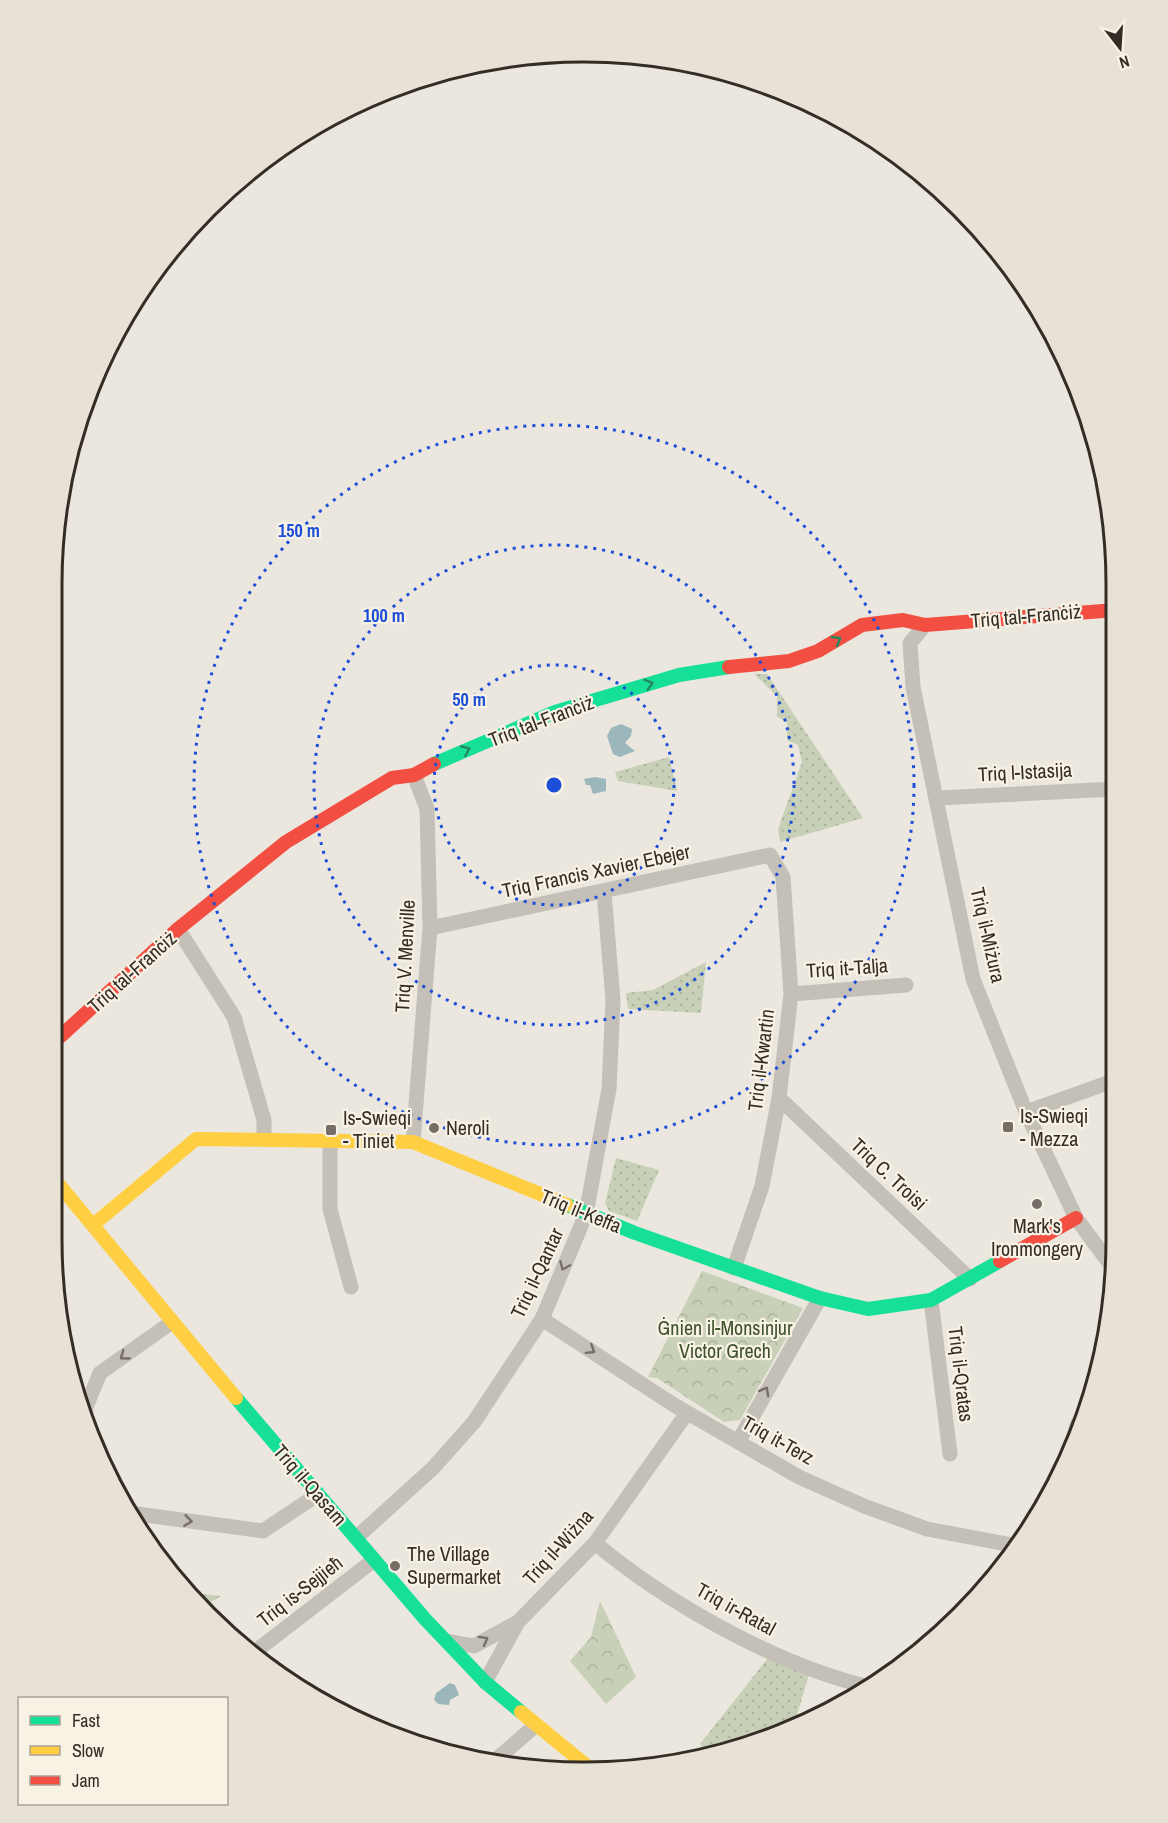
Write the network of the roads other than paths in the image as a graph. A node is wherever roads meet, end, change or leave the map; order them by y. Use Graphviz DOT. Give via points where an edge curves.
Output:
graph roads {
  1 [pos="1106,611"];
  2 [pos="925,625"];
  3 [pos="414,775"];
  4 [pos="1106,789"];
  5 [pos="938,798"];
  6 [pos="770,855"];
  7 [pos="604,892"];
  8 [pos="430,927"];
  9 [pos="178,929"];
  10 [pos="906,985"];
  11 [pos="791,994"];
  12 [pos="62,1035"];
  13 [pos="1106,1083"];
  14 [pos="779,1098"];
  15 [pos="1026,1112"];
  16 [pos="264,1139"];
  17 [pos="330,1141"];
  18 [pos="413,1142"];
  19 [pos="62,1190"];
  20 [pos="586,1214"];
  21 [pos="1076,1218"];
  22 [pos="93,1225"];
  23 [pos="1105,1258"];
  24 [pos="734,1268"];
  25 [pos="970,1279"];
  26 [pos="351,1287"];
  27 [pos="820,1298"];
  28 [pos="931,1300"];
  29 [pos="542,1319"];
  30 [pos="172,1322"];
  31 [pos="88,1403"];
  32 [pos="687,1413"];
  33 [pos="738,1442"];
  34 [pos="950,1454"];
  35 [pos="317,1495"];
  36 [pos="141,1514"];
  37 [pos="357,1537"];
  38 [pos="595,1543"];
  39 [pos="1008,1544"];
  40 [pos="374,1560"];
  41 [pos="518,1622"];
  42 [pos="447,1641"];
  43 [pos="259,1648"];
  44 [pos="485,1682"];
  45 [pos="858,1683"];
  46 [pos="536,1725"];
  47 [pos="502,1755"];
  48 [pos="582,1762"];
  1 -- 2 [label="street, Triq tal-Franċiż"];
  3 -- 2 [label="street, Triq tal-Franċiż, one-way" via="555,712 679,675 789,661 818,651 862,625 903,620"];
  2 -- 5 [label="street, Triq il-Miżura" via="910,643 912,676"];
  3 -- 8 [label="street, Triq V. Menville" via="427,809"];
  3 -- 9 [label="street, Triq tal-Franċiż" via="392,778 286,842"];
  4 -- 5 [label="street, Triq l-Istasija"];
  5 -- 15 [label="street, Triq il-Miżura" via="973,979"];
  6 -- 7 [label="street, Triq Francis Xavier Ebejer"];
  6 -- 11 [label="street, Triq il-Kwartin" via="783,877"];
  7 -- 8 [label="street, Triq Francis Xavier Ebejer"];
  7 -- 20 [label="street, Triq il-Qantar" via="613,1000 609,1089"];
  8 -- 18 [label="street, Triq V. Menville"];
  9 -- 12 [label="street, Triq tal-Franċiż"];
  9 -- 16 [label="street" via="234,1017 264,1120"];
  10 -- 11 [label="street, Triq it-Talja"];
  11 -- 14 [label="street, Triq il-Kwartin"];
  13 -- 15 [label="street"];
  14 -- 24 [label="street, Triq il-Kwartin" via="762,1186"];
  14 -- 25 [label="street, Triq C. Troisi"];
  15 -- 21 [label="street, Triq il-Miżura"];
  16 -- 17 [label="street, Triq il-Keffa"];
  16 -- 22 [label="street, Triq il-Keffa" via="196,1139"];
  17 -- 18 [label="street, Triq il-Keffa"];
  17 -- 26 [label="street" via="330,1209"];
  18 -- 20 [label="street, Triq il-Keffa"];
  19 -- 22 [label="street, Triq il-Qasam"];
  20 -- 24 [label="street, Triq il-Keffa"];
  20 -- 29 [label="street, Triq il-Qantar, one-way"];
  21 -- 23 [label="street, Triq il-Miżura"];
  21 -- 25 [label="street, Triq il-Keffa"];
  22 -- 30 [label="street, Triq il-Qasam"];
  24 -- 27 [label="street, Triq il-Keffa"];
  25 -- 28 [label="street, Triq il-Keffa"];
  27 -- 28 [label="street, Triq il-Keffa" via="868,1309"];
  33 -- 27 [label="street, one-way"];
  28 -- 34 [label="street, Triq il-Qratas"];
  29 -- 32 [label="street, Triq it-Terz, one-way"];
  29 -- 37 [label="street, Triq il-Qantar" via="474,1422 433,1468"];
  30 -- 31 [label="street, one-way" via="100,1373"];
  30 -- 35 [label="street, Triq il-Qasam"];
  32 -- 33 [label="street, Triq it-Terz"];
  32 -- 38 [label="street, Triq il-Wiżna"];
  33 -- 39 [label="street, Triq it-Terz" via="799,1477 895,1517 927,1529"];
  36 -- 35 [label="street, one-way" via="263,1531"];
  35 -- 37 [label="street, Triq il-Qasam"];
  37 -- 40 [label="street, Triq il-Qasam"];
  38 -- 41 [label="street, Triq il-Wiżna"];
  38 -- 45 [label="street, Triq ir-Ratal" via="681,1603 763,1650"];
  40 -- 42 [label="street, Triq il-Qasam"];
  40 -- 43 [label="street, Triq is-Sejjieħ"];
  42 -- 41 [label="street, one-way" via="474,1646"];
  41 -- 44 [label="street, Triq il-Wiżna"];
  42 -- 44 [label="street, Triq il-Qasam"];
  44 -- 46 [label="street, Triq il-Qasam"];
  46 -- 47 [label="street"];
  46 -- 48 [label="street, Triq il-Qasam"];
}
